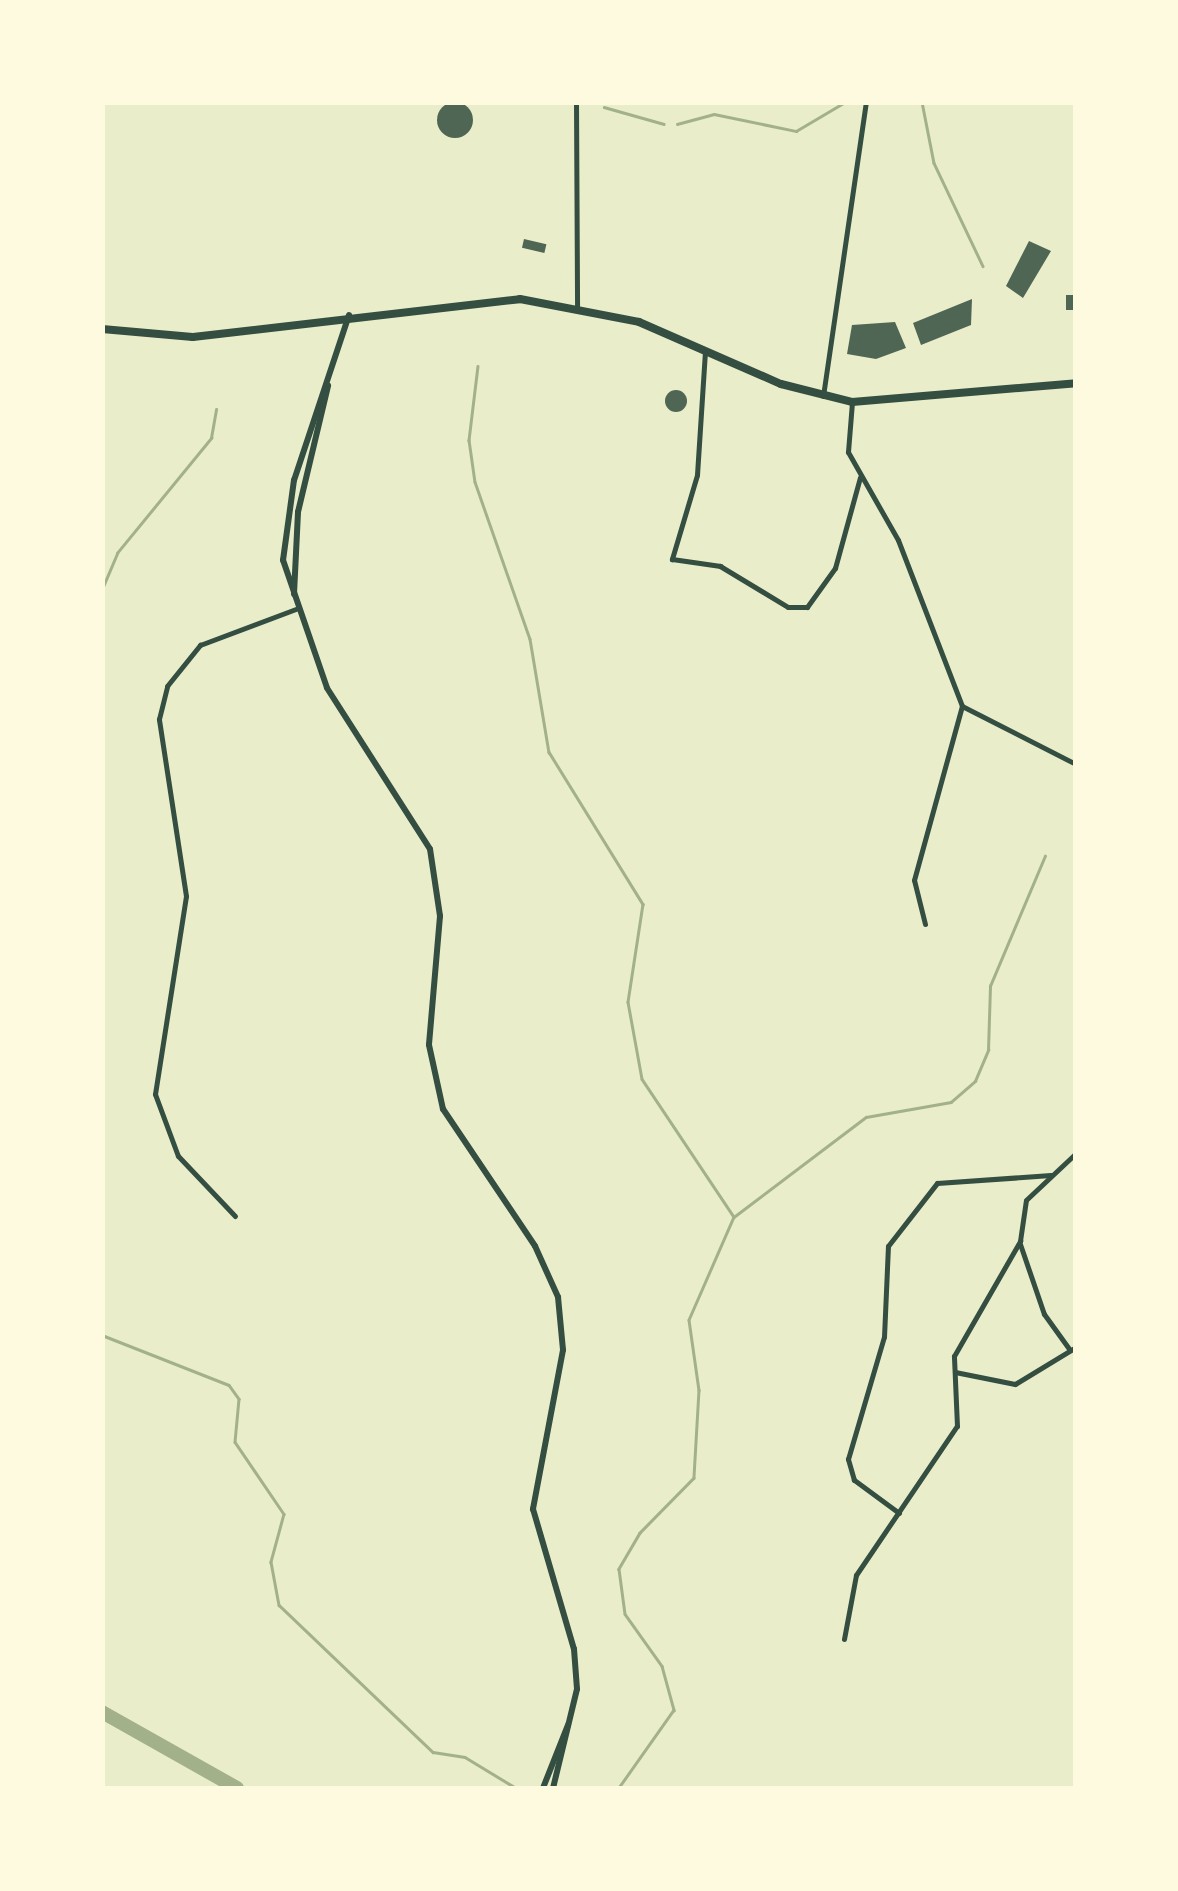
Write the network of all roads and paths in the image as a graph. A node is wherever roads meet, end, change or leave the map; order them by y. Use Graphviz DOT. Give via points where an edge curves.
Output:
graph roads {
  1 [pos="576,102"];
  2 [pos="866,102"];
  3 [pos="578,306"];
  4 [pos="348,315"];
  5 [pos="102,329"];
  6 [pos="705,351"];
  7 [pos="1076,383"];
  8 [pos="328,385"];
  9 [pos="823,398"];
  10 [pos="852,402"];
  11 [pos="860,477"];
  12 [pos="286,515"];
  13 [pos="298,517"];
  14 [pos="294,596"];
  15 [pos="296,608"];
  16 [pos="962,706"];
  17 [pos="1076,764"];
  18 [pos="925,924"];
  19 [pos="1076,1153"];
  20 [pos="1051,1175"];
  21 [pos="235,1216"];
  22 [pos="1020,1241"];
  23 [pos="1073,1349"];
  24 [pos="954,1372"];
  25 [pos="899,1512"];
  26 [pos="844,1639"];
  27 [pos="572,1719"];
  28 [pos="543,1788"];
  29 [pos="553,1788"];
  1 -- 3 [label="street"];
  2 -- 9 [label="street"];
  3 -- 4 [label="main road" via="468,299"];
  3 -- 6 [label="main road"];
  4 -- 5 [label="main road" via="194,337"];
  4 -- 8 [label="street"];
  6 -- 9 [label="main road"];
  6 -- 11 [label="street" via="695,488 672,559 720,566 772,599 807,607 835,568"];
  7 -- 10 [label="main road"];
  8 -- 12 [label="street"];
  8 -- 13 [label="street"];
  9 -- 10 [label="main road"];
  10 -- 11 [label="street" via="846,441"];
  11 -- 16 [label="street" via="898,540"];
  12 -- 13 [label="street"];
  12 -- 14 [label="street"];
  13 -- 14 [label="street"];
  14 -- 15 [label="street"];
  15 -- 21 [label="street" via="200,645 176,670 158,719 186,896 155,1094 178,1156"];
  15 -- 27 [label="street" via="327,688 430,849 440,916 429,1045 442,1109 535,1246 558,1298 563,1350 533,1509 574,1649"];
  16 -- 17 [label="street"];
  16 -- 18 [label="street" via="914,880"];
  19 -- 20 [label="street"];
  20 -- 22 [label="street" via="1026,1200"];
  20 -- 25 [label="street" via="937,1183 888,1246 884,1337 848,1459 854,1480"];
  22 -- 23 [label="street" via="1038,1302"];
  22 -- 24 [label="street" via="957,1347"];
  23 -- 24 [label="street" via="1015,1384"];
  24 -- 25 [label="street" via="957,1426"];
  25 -- 26 [label="street" via="856,1575"];
  27 -- 28 [label="street"];
  27 -- 29 [label="street"];
}
